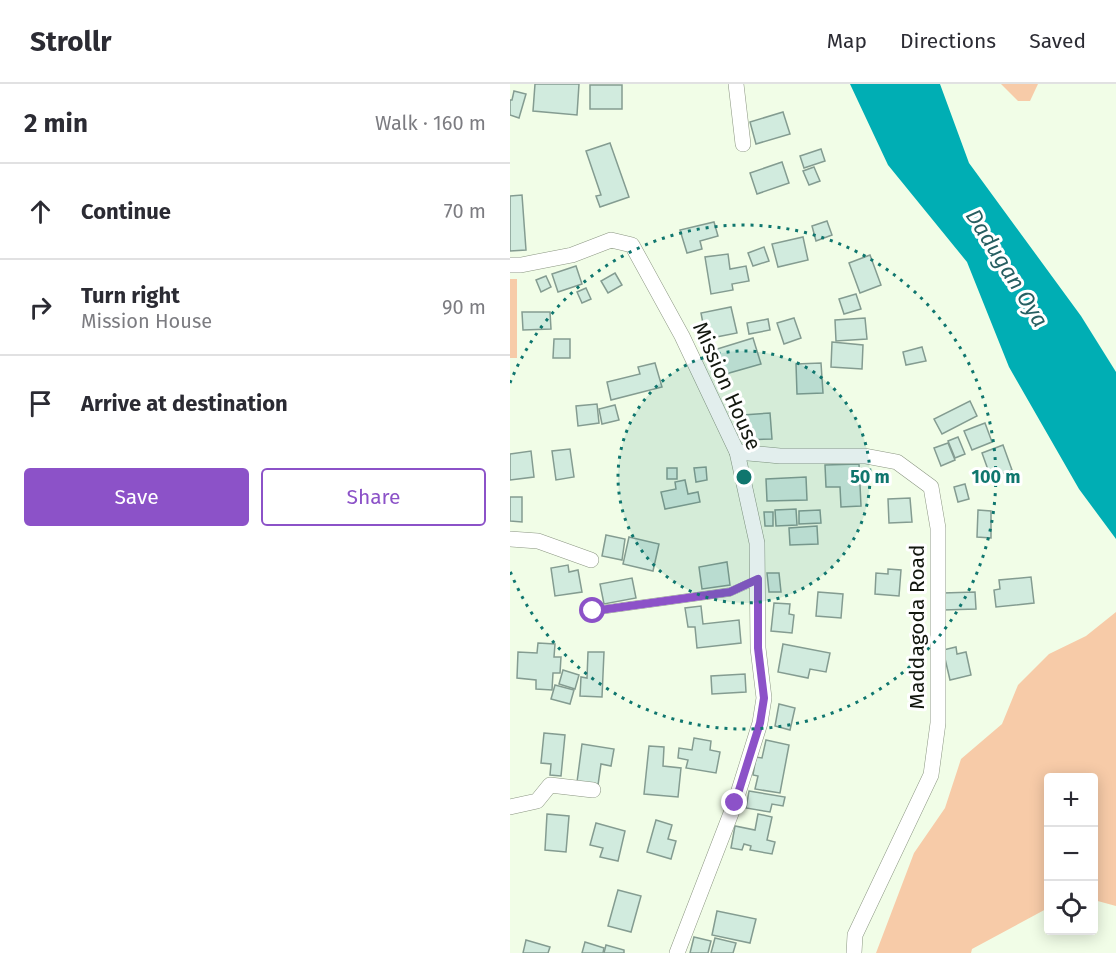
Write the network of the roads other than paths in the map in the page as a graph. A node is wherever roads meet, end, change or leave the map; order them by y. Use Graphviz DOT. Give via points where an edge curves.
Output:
graph roads {
  1 [pos="736,84"];
  2 [pos="744,144"];
  3 [pos="510,265"];
  4 [pos="737,452"];
  5 [pos="510,539"];
  6 [pos="591,560"];
  7 [pos="758,579"];
  8 [pos="593,611"];
  9 [pos="593,790"];
  10 [pos="510,807"];
  11 [pos="677,953"];
  12 [pos="854,953"];
  1 -- 2 [label="street"];
  3 -- 4 [label="street, Mission House" via="572,255 611,240 632,245 682,336"];
  4 -- 7 [label="street, Mission House" via="757,543"];
  4 -- 12 [label="street, Maddagoda Road" via="865,456 897,462 931,487 938,528 938,723 931,775 855,936"];
  5 -- 6 [label="street" via="538,541"];
  7 -- 8 [label="lane" via="730,592"];
  7 -- 11 [label="street, Mission House" via="758,648 764,698 760,723 735,803"];
  9 -- 10 [label="street" via="550,785 537,801"];
}
